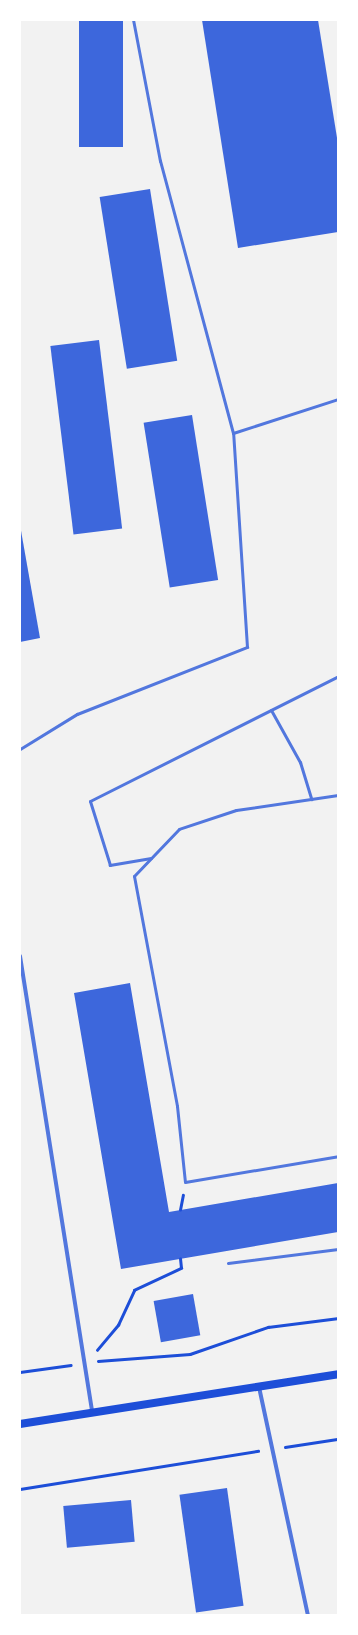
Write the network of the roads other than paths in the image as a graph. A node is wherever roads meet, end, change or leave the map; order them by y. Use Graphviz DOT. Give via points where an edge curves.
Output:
graph roads {
  1 [pos="133,20"];
  2 [pos="338,399"];
  3 [pos="234,433"];
  4 [pos="338,676"];
  5 [pos="270,710"];
  6 [pos="20,749"];
  7 [pos="338,795"];
  8 [pos="311,799"];
  9 [pos="151,858"];
  10 [pos="20,956"];
  11 [pos="338,1156"];
  12 [pos="338,1249"];
  13 [pos="228,1263"];
  14 [pos="338,1374"];
  15 [pos="259,1387"];
  16 [pos="92,1413"];
  17 [pos="20,1424"];
  18 [pos="308,1615"];
  1 -- 3 [label="lane" via="160,161"];
  2 -- 3 [label="lane"];
  3 -- 6 [label="lane" via="247,647 77,714"];
  4 -- 5 [label="lane"];
  5 -- 8 [label="lane" via="300,762"];
  5 -- 9 [label="lane" via="90,801 110,865"];
  7 -- 8 [label="lane"];
  8 -- 9 [label="lane" via="236,810 179,829"];
  9 -- 11 [label="lane" via="134,876 177,1106 185,1182"];
  10 -- 16 [label="street" via="86,1362"];
  12 -- 13 [label="lane"];
  14 -- 15 [label="main road"];
  15 -- 16 [label="main road"];
  15 -- 18 [label="street"];
  16 -- 17 [label="main road"];
}
